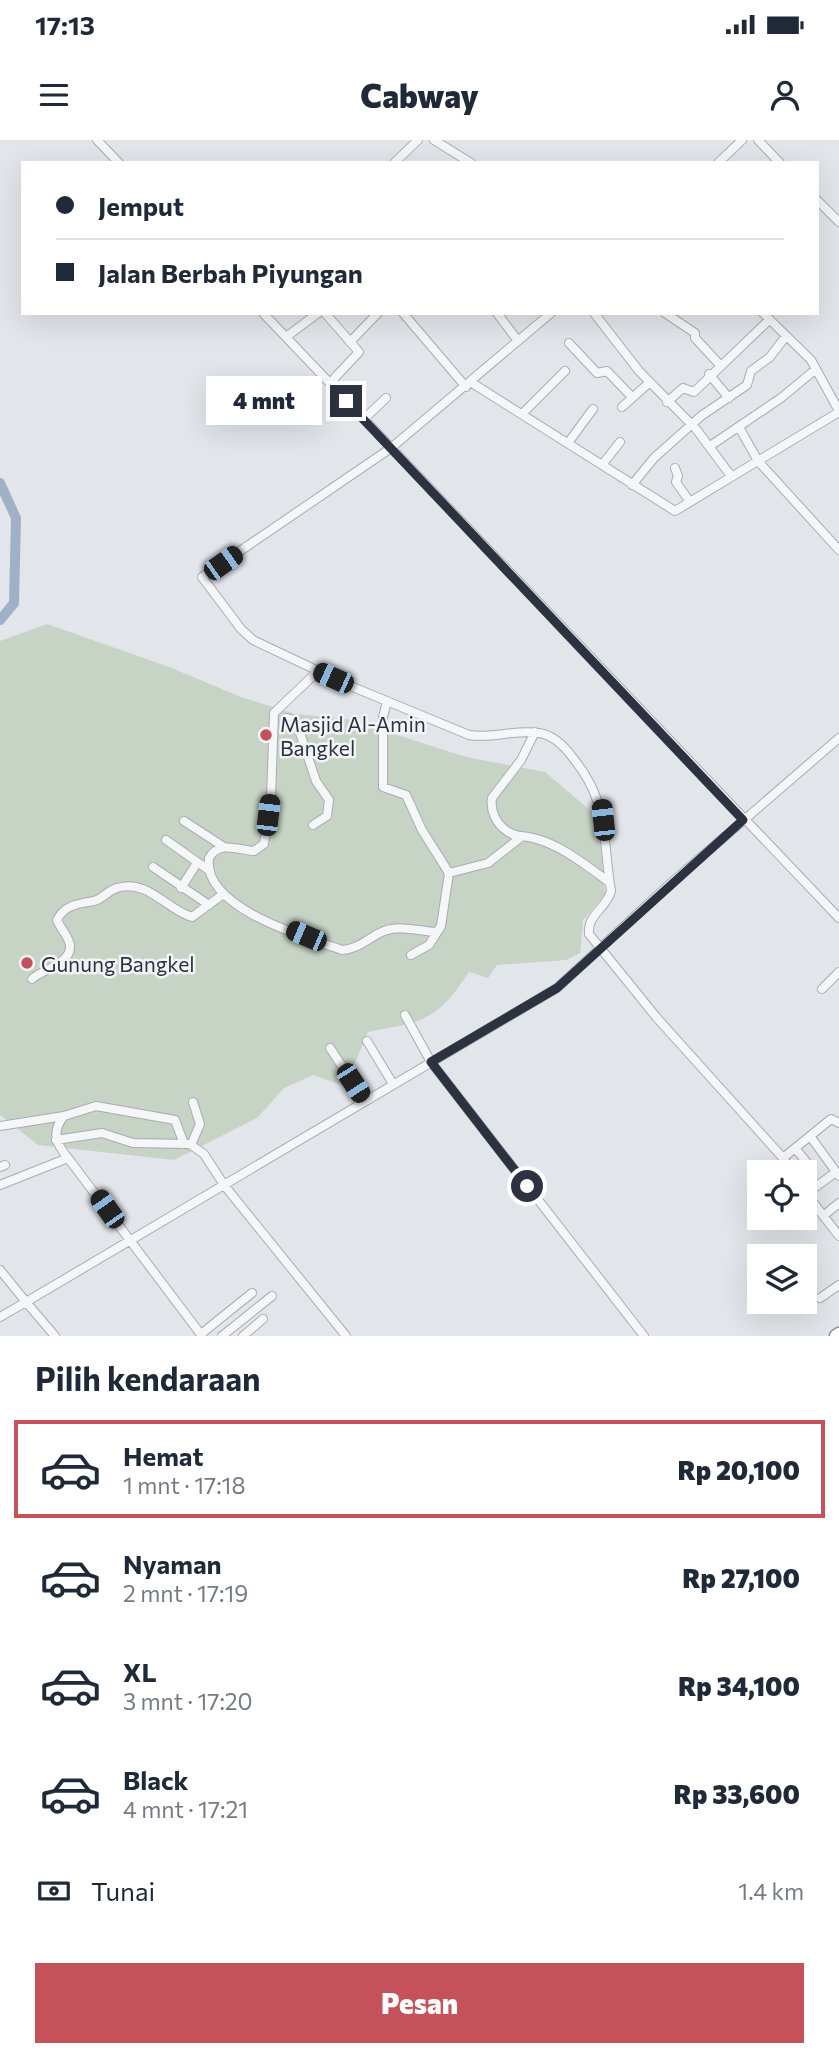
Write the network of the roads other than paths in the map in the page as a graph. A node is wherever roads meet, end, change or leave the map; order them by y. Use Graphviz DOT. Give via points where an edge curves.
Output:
graph roads {
  1 [pos="97,140"];
  2 [pos="418,140"];
  3 [pos="434,140"];
  4 [pos="742,140"];
  5 [pos="758,140"];
  6 [pos="117,161"];
  7 [pos="396,161"];
  8 [pos="468,161"];
  9 [pos="720,161"];
  10 [pos="778,161"];
  11 [pos="819,202"];
  12 [pos="839,222"];
  13 [pos="265,315"];
  14 [pos="315,315"];
  15 [pos="327,315"];
  16 [pos="375,315"];
  17 [pos="405,315"];
  18 [pos="498,315"];
  19 [pos="549,315"];
  20 [pos="596,315"];
  21 [pos="668,315"];
  22 [pos="766,316"];
  23 [pos="786,336"];
  24 [pos="286,337"];
  25 [pos="518,341"];
  26 [pos="350,342"];
  27 [pos="569,343"];
  28 [pos="720,365"];
  29 [pos="817,369"];
  30 [pos="565,371"];
  31 [pos="709,374"];
  32 [pos="650,382"];
  33 [pos="330,383"];
  34 [pos="469,385"];
  35 [pos="632,397"];
  36 [pos="386,398"];
  37 [pos="729,398"];
  38 [pos="667,402"];
  39 [pos="622,407"];
  40 [pos="593,409"];
  41 [pos="839,411"];
  42 [pos="522,414"];
  43 [pos="363,419"];
  44 [pos="692,425"];
  45 [pos="739,427"];
  46 [pos="620,442"];
  47 [pos="568,443"];
  48 [pos="710,446"];
  49 [pos="391,448"];
  50 [pos="758,461"];
  51 [pos="602,465"];
  52 [pos="675,468"];
  53 [pos="731,476"];
  54 [pos="632,485"];
  55 [pos="690,502"];
  56 [pos="839,550"];
  57 [pos="318,671"];
  58 [pos="385,700"];
  59 [pos="287,718"];
  60 [pos="535,732"];
  61 [pos="379,736"];
  62 [pos="839,738"];
  63 [pos="743,820"];
  64 [pos="184,821"];
  65 [pos="313,825"];
  66 [pos="520,838"];
  67 [pos="166,840"];
  68 [pos="224,847"];
  69 [pos="197,863"];
  70 [pos="153,867"];
  71 [pos="210,872"];
  72 [pos="449,873"];
  73 [pos="609,882"];
  74 [pos="181,888"];
  75 [pos="222,895"];
  76 [pos="209,905"];
  77 [pos="839,918"];
  78 [pos="436,932"];
  79 [pos="599,948"];
  80 [pos="411,955"];
  81 [pos="839,972"];
  82 [pos="33,979"];
  83 [pos="822,989"];
  84 [pos="405,1015"];
  85 [pos="367,1041"];
  86 [pos="330,1048"];
  87 [pos="431,1062"];
  88 [pos="393,1084"];
  89 [pos="365,1101"];
  90 [pos="193,1102"];
  91 [pos="64,1116"];
  92 [pos="839,1123"];
  93 [pos="0,1125"];
  94 [pos="810,1136"];
  95 [pos="56,1140"];
  96 [pos="188,1144"];
  97 [pos="795,1148"];
  98 [pos="68,1158"];
  99 [pos="783,1158"];
  100 [pos="805,1160"];
  101 [pos="837,1174"];
  102 [pos="0,1185"];
  103 [pos="224,1185"];
  104 [pos="817,1186"];
  105 [pos="839,1203"];
  106 [pos="817,1208"];
  107 [pos="823,1216"];
  108 [pos="839,1237"];
  109 [pos="129,1241"];
  110 [pos="0,1270"];
  111 [pos="839,1285"];
  112 [pos="252,1293"];
  113 [pos="272,1296"];
  114 [pos="820,1298"];
  115 [pos="26,1302"];
  116 [pos="0,1317"];
  117 [pos="263,1319"];
  118 [pos="201,1335"];
  119 [pos="55,1336"];
  120 [pos="222,1336"];
  121 [pos="243,1336"];
  122 [pos="346,1336"];
  123 [pos="644,1336"];
  1 -- 6 [label="street"];
  2 -- 7 [label="street"];
  3 -- 8 [label="street"];
  4 -- 9 [label="street"];
  5 -- 10 [label="street"];
  11 -- 12 [label="street"];
  13 -- 24 [label="street"];
  14 -- 24 [label="street"];
  15 -- 26 [label="street"];
  16 -- 26 [label="street"];
  17 -- 34 [label="street"];
  18 -- 25 [label="street"];
  19 -- 25 [label="street"];
  20 -- 32 [label="street"];
  21 -- 28 [label="street" via="695,332 695,338"];
  22 -- 23 [label="street"];
  22 -- 28 [label="street"];
  23 -- 29 [label="street"];
  23 -- 37 [label="street" via="751,372 747,385"];
  24 -- 33 [label="street"];
  25 -- 34 [label="street"];
  26 -- 33 [label="street" via="359,352"];
  27 -- 35 [label="street" via="597,373 607,371"];
  28 -- 31 [label="street"];
  29 -- 41 [label="street"];
  29 -- 45 [label="street"];
  30 -- 42 [label="street"];
  31 -- 37 [label="street"];
  31 -- 38 [label="street" via="694,392 683,388"];
  32 -- 35 [label="street"];
  32 -- 38 [label="street"];
  33 -- 43 [label="street"];
  34 -- 42 [label="street"];
  34 -- 49 [label="street"];
  35 -- 39 [label="street"];
  36 -- 43 [label="street"];
  37 -- 44 [label="street"];
  38 -- 44 [label="street"];
  40 -- 47 [label="street"];
  41 -- 50 [label="street"];
  42 -- 47 [label="street"];
  43 -- 49 [label="street"];
  44 -- 48 [label="street"];
  44 -- 54 [label="street" via="654,458"];
  45 -- 48 [label="street"];
  45 -- 50 [label="street"];
  46 -- 51 [label="street"];
  47 -- 51 [label="street"];
  48 -- 53 [label="street"];
  49 -- 57 [label="street" via="202,577 247,636"];
  49 -- 63 [label="street"];
  50 -- 53 [label="street"];
  50 -- 56 [label="street"];
  51 -- 54 [label="street"];
  52 -- 55 [label="street" via="676,482"];
  53 -- 55 [label="street"];
  54 -- 55 [label="street" via="675,511"];
  57 -- 58 [label="street"];
  57 -- 68 [label="street" via="274,713 264,844 254,851"];
  58 -- 60 [label="street" via="469,735"];
  58 -- 61 [label="street"];
  58 -- 72 [label="street" via="383,787 409,799"];
  59 -- 65 [label="street" via="296,721 316,781 329,800 327,816"];
  60 -- 66 [label="street" via="491,804 502,827"];
  60 -- 73 [label="street" via="554,738 591,781 601,806"];
  62 -- 63 [label="street"];
  63 -- 77 [label="street"];
  63 -- 79 [label="street"];
  64 -- 68 [label="street"];
  66 -- 72 [label="street" via="488,863"];
  66 -- 73 [label="street" via="532,837 555,848"];
  67 -- 69 [label="street"];
  68 -- 71 [label="street" via="212,853"];
  69 -- 71 [label="street"];
  69 -- 74 [label="street"];
  70 -- 74 [label="street"];
  71 -- 75 [label="street"];
  72 -- 78 [label="street" via="446,907"];
  73 -- 79 [label="street" via="609,898 589,922 589,934"];
  74 -- 76 [label="street"];
  75 -- 76 [label="street"];
  75 -- 78 [label="street" via="254,915 342,950 388,930"];
  76 -- 82 [label="street" via="189,917 150,890 131,887 79,902 57,920 70,943 69,951 50,971"];
  78 -- 80 [label="street" via="429,945"];
  79 -- 87 [label="street" via="557,988"];
  79 -- 99 [label="street"];
  81 -- 83 [label="street"];
  84 -- 87 [label="street"];
  85 -- 88 [label="street"];
  86 -- 89 [label="street"];
  87 -- 88 [label="street"];
  87 -- 123 [label="street"];
  88 -- 89 [label="street"];
  89 -- 103 [label="street"];
  90 -- 96 [label="street" via="200,1124"];
  91 -- 93 [label="street"];
  91 -- 95 [label="street" via="55,1130"];
  91 -- 96 [label="street" via="107,1106 175,1120"];
  92 -- 94 [label="street" via="831,1119"];
  94 -- 97 [label="street"];
  94 -- 101 [label="street"];
  95 -- 96 [label="street" via="102,1133 133,1143"];
  95 -- 98 [label="street"];
  96 -- 103 [label="street" via="204,1154"];
  97 -- 99 [label="street"];
  97 -- 100 [label="street"];
  98 -- 102 [label="street"];
  98 -- 109 [label="street"];
  101 -- 104 [label="street"];
  103 -- 109 [label="street"];
  103 -- 122 [label="street"];
  105 -- 107 [label="street"];
  106 -- 107 [label="street"];
  107 -- 108 [label="street"];
  109 -- 115 [label="street"];
  109 -- 118 [label="street"];
  110 -- 115 [label="street"];
  111 -- 114 [label="street"];
  112 -- 118 [label="street"];
  113 -- 120 [label="street"];
  115 -- 116 [label="street"];
  115 -- 119 [label="street"];
  117 -- 121 [label="street"];
}
